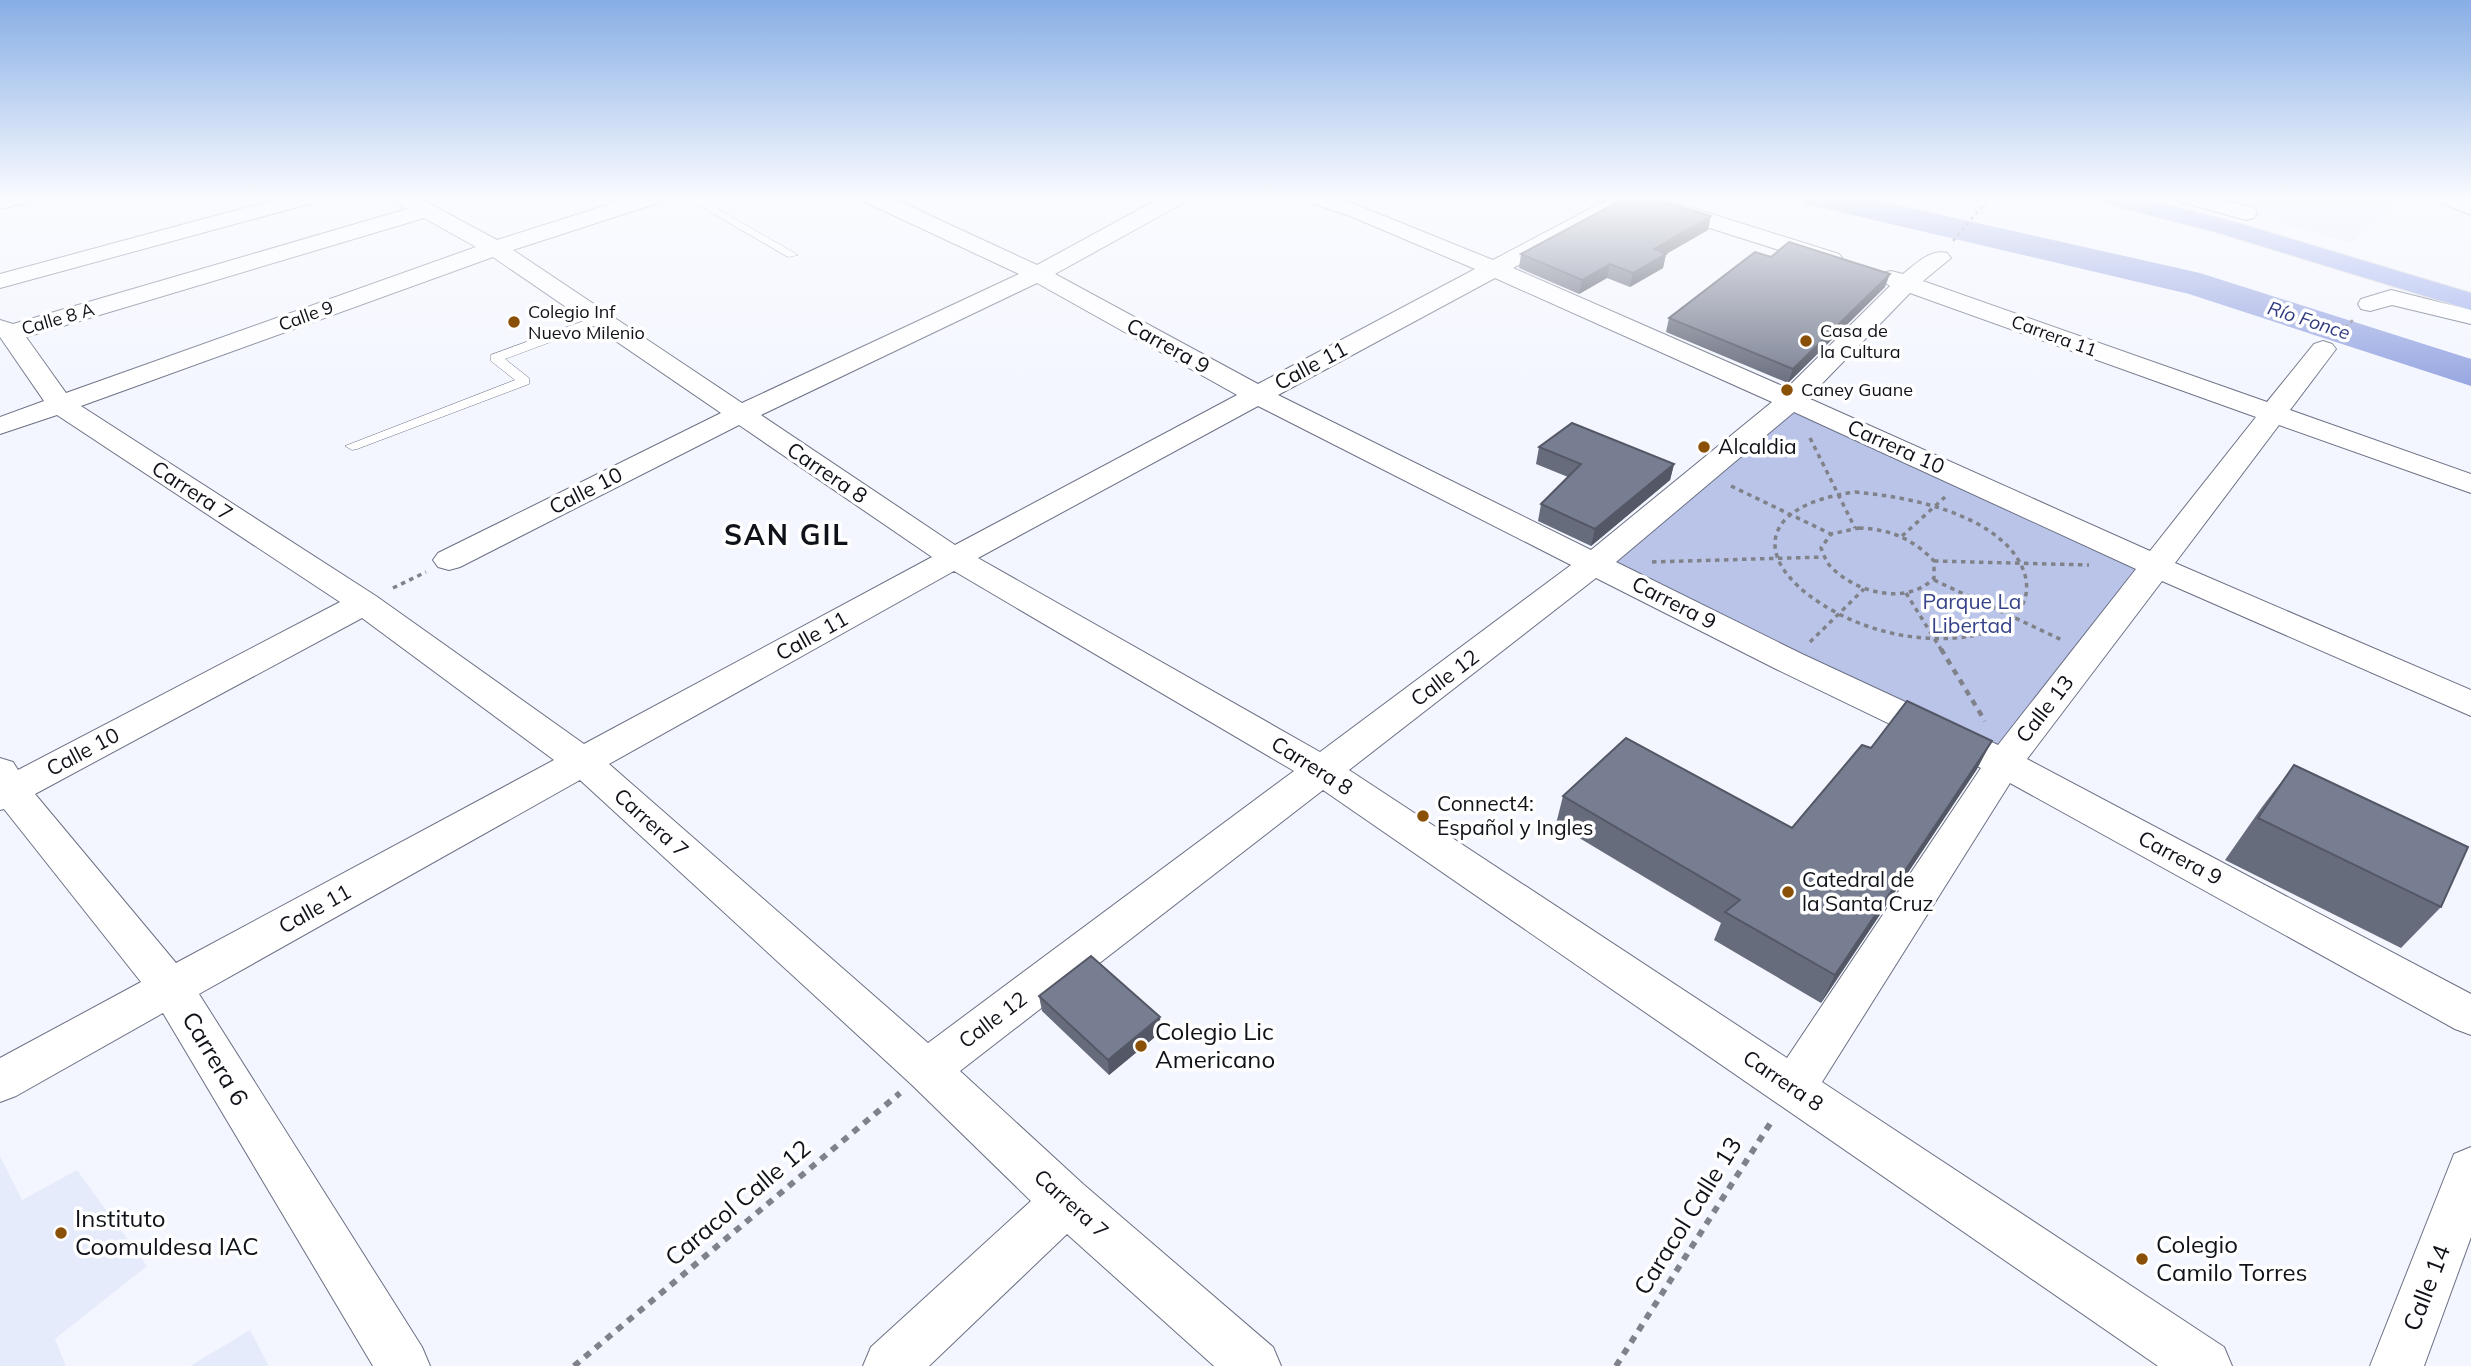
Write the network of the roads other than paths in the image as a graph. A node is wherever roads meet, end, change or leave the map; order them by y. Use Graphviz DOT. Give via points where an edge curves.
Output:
graph roads {
  1 [pos="34,261"];
  2 [pos="74,261"];
  3 [pos="232,261"];
  4 [pos="460,261"];
  5 [pos="514,261"];
  6 [pos="1010,261"];
  7 [pos="1062,261"];
  8 [pos="1474,261"];
  9 [pos="1508,261"];
  10 [pos="1835,261"];
  11 [pos="1935,261"];
  12 [pos="2336,261"];
  13 [pos="1493,269"];
  14 [pos="0,270"];
  15 [pos="1038,274"];
  16 [pos="0,281"];
  17 [pos="1906,283"];
  18 [pos="0,296"];
  19 [pos="2471,302"];
  20 [pos="2370,304"];
  21 [pos="2471,317"];
  22 [pos="600,319"];
  23 [pos="6,331"];
  24 [pos="2323,349"];
  25 [pos="1257,395"];
  26 [pos="1791,400"];
  27 [pos="60,405"];
  28 [pos="2273,413"];
  29 [pos="740,414"];
  30 [pos="0,426"];
  31 [pos="352,446"];
  32 [pos="2471,484"];
  33 [pos="954,558"];
  34 [pos="449,560"];
  35 [pos="1595,563"];
  36 [pos="2156,566"];
  37 [pos="364,603"];
  38 [pos="2471,704"];
  39 [pos="2006,760"];
  40 [pos="582,761"];
  41 [pos="1323,771"];
  42 [pos="4,786"];
  43 [pos="172,989"];
  44 [pos="2471,1016"];
  45 [pos="927,1070"];
  46 [pos="0,1081"];
  47 [pos="1793,1087"];
  48 [pos="2471,1170"];
  49 [pos="1066,1201"];
  50 [pos="403,1366"];
  51 [pos="890,1366"];
  52 [pos="1254,1366"];
  53 [pos="2205,1366"];
  54 [pos="2397,1366"];
  1 -- 14 [label="street"];
  2 -- 16 [label="street"];
  3 -- 23 [label="street, Calle 8 A"];
  4 -- 27 [label="street, Calle 9"];
  5 -- 22 [label="street, Carrera 8"];
  6 -- 15 [label="street, Carrera 9"];
  7 -- 15 [label="street, Calle 10"];
  8 -- 13 [label="street, Carrera 10"];
  9 -- 13 [label="street, Calle 11"];
  10 -- 17 [label="street, Carrera 11"];
  11 -- 17 [label="street, Calle 12"];
  12 -- 19 [label="highway"];
  13 -- 25 [label="street, Calle 11"];
  13 -- 26 [label="street, Carrera 10"];
  15 -- 25 [label="street, Carrera 9"];
  15 -- 29 [label="street, Calle 10"];
  17 -- 26 [label="street, Calle 12"];
  17 -- 28 [label="street, Carrera 11"];
  18 -- 23 [label="street, Carrera 7" via="18,316"];
  20 -- 21 [label="street" via="2391,297"];
  22 -- 29 [label="street, Carrera 8"];
  22 -- 31 [label="lane" via="496,358 524,381"];
  23 -- 27 [label="street, Carrera 7"];
  24 -- 28 [label="street, Calle 13"];
  25 -- 33 [label="street, Calle 11"];
  25 -- 35 [label="street, Carrera 9"];
  26 -- 35 [label="street, Calle 12"];
  26 -- 36 [label="street, Carrera 10"];
  27 -- 30 [label="street, Calle 9"];
  27 -- 37 [label="street, Carrera 7"];
  28 -- 32 [label="street, Carrera 11"];
  28 -- 36 [label="street, Calle 13"];
  29 -- 33 [label="street, Carrera 8"];
  29 -- 34 [label="street, Calle 10"];
  33 -- 40 [label="street, Calle 11"];
  33 -- 41 [label="street, Carrera 8"];
  35 -- 39 [label="street, Carrera 9" via="1790,662"];
  35 -- 41 [label="street, Calle 12"];
  36 -- 38 [label="street, Carrera 10"];
  36 -- 39 [label="street, Calle 13"];
  37 -- 40 [label="street, Carrera 7"];
  37 -- 42 [label="street, Calle 10"];
  39 -- 44 [label="street, Carrera 9"];
  39 -- 47 [label="street, Calle 13"];
  40 -- 43 [label="street, Calle 11"];
  40 -- 45 [label="street, Carrera 7"];
  41 -- 45 [label="street, Calle 12"];
  41 -- 47 [label="street, Carrera 8"];
  42 -- 43 [label="street, Carrera 6"];
  43 -- 46 [label="street, Calle 11"];
  43 -- 50 [label="street, Carrera 6"];
  45 -- 49 [label="street, Carrera 7"];
  47 -- 53 [label="street, Carrera 8"];
  48 -- 54 [label="street, Calle 14"];
  49 -- 51 [label="street"];
  49 -- 52 [label="street, Carrera 7"];
}
